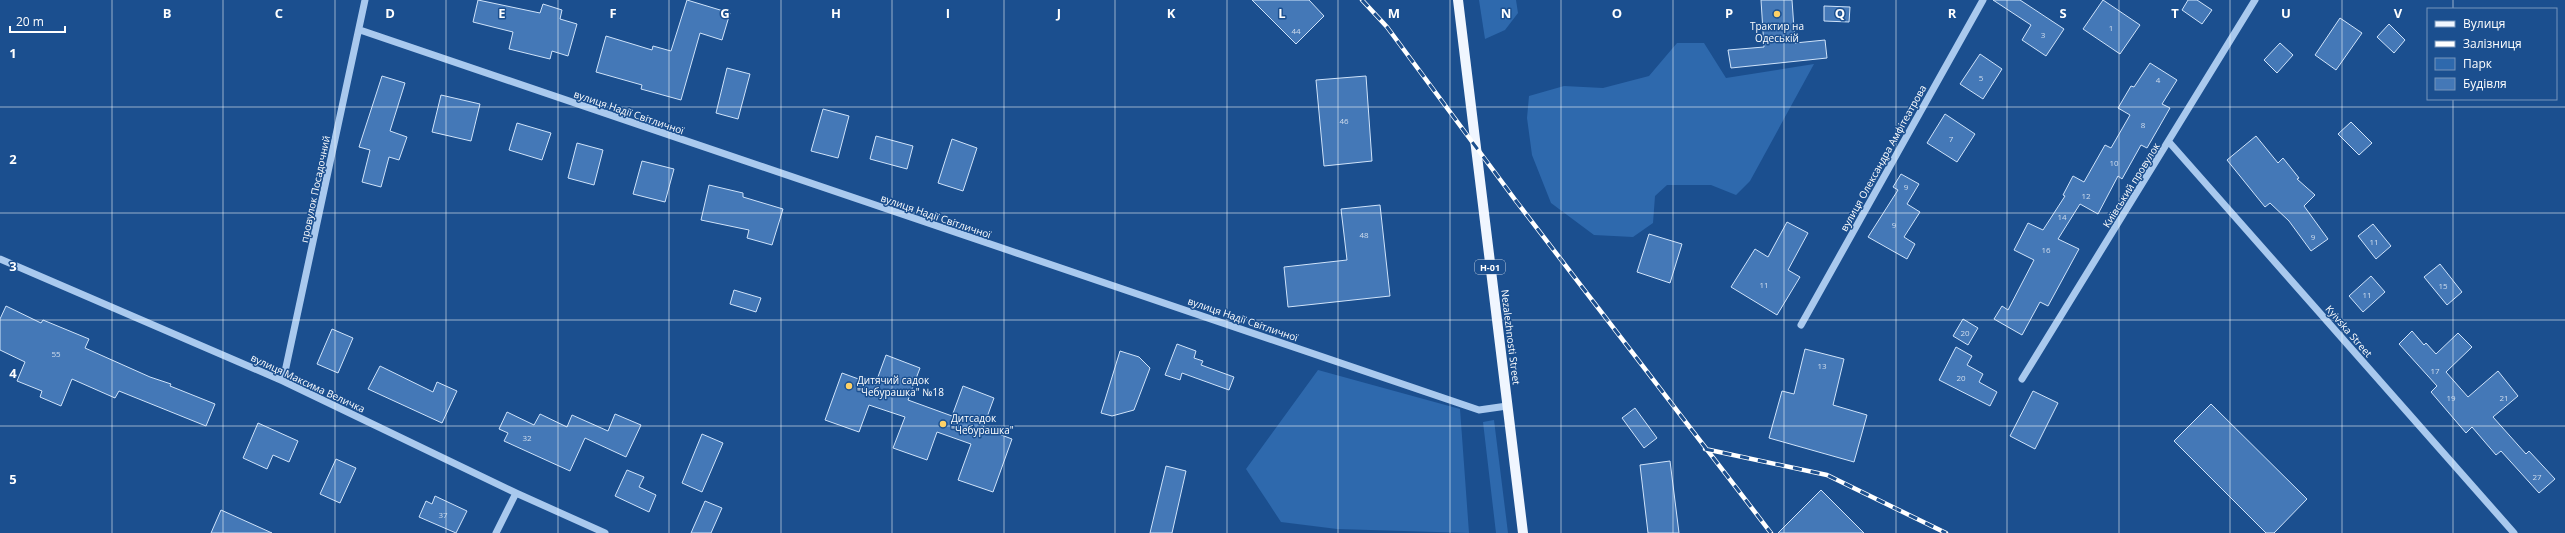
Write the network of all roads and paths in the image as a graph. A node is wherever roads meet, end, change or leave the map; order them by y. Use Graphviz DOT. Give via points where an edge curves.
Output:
graph roads {
  1 [pos="365,0"];
  2 [pos="1458,0"];
  3 [pos="1983,0"];
  4 [pos="2255,0"];
  5 [pos="360,30"];
  6 [pos="2170,142"];
  7 [pos="0,259"];
  8 [pos="1801,325"];
  9 [pos="2022,379"];
  10 [pos="283,381"];
  11 [pos="1507,406"];
  12 [pos="516,493"];
  13 [pos="496,533"];
  14 [pos="605,533"];
  15 [pos="1523,533"];
  16 [pos="2514,533"];
  1 -- 5 [label="street, провулок Посадочний"];
  2 -- 11 [label="main road, Nezalezhnosti Street / Н-01"];
  3 -- 8 [label="street, вулиця Олександра Амфітеатрова"];
  4 -- 6 [label="street, Київський провулок"];
  5 -- 10 [label="street, провулок Посадочний"];
  5 -- 11 [label="street, вулиця Надії Світличної" via="1479,410"];
  6 -- 9 [label="street, Київський провулок"];
  6 -- 16 [label="street, Kyivska Street"];
  7 -- 10 [label="street, вулиця Максима Величка"];
  10 -- 12 [label="street, вулиця Максима Величка"];
  11 -- 15 [label="main road, Nezalezhnosti Street / Н-01"];
  12 -- 13 [label="street"];
  12 -- 14 [label="street, вулиця Максима Величка"];
}
